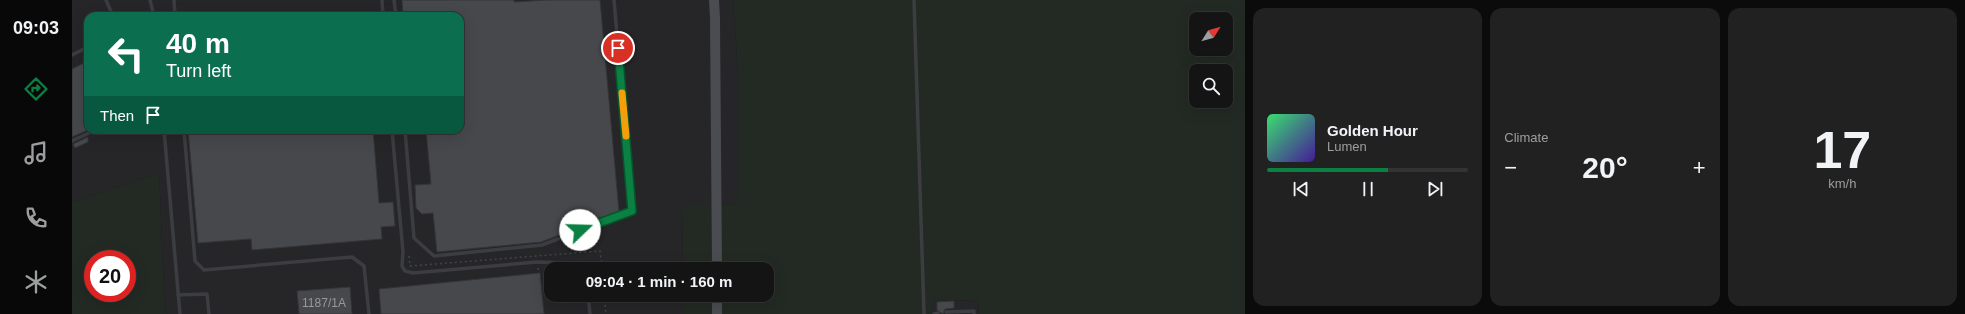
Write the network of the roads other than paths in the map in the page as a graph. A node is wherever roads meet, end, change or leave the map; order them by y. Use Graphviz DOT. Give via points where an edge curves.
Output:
graph roads {
  1 [pos="106,0"];
  2 [pos="150,0"];
  3 [pos="174,0"];
  4 [pos="382,0"];
  5 [pos="394,0"];
  6 [pos="614,0"];
  7 [pos="714,0"];
  8 [pos="717,0"];
  9 [pos="914,0"];
  10 [pos="111,12"];
  11 [pos="153,12"];
  12 [pos="175,12"];
  13 [pos="383,12"];
  14 [pos="396,12"];
  15 [pos="716,18"];
  16 [pos="84,49"];
  17 [pos="72,55"];
  18 [pos="87,134"];
  19 [pos="164,134"];
  20 [pos="184,134"];
  21 [pos="392,134"];
  22 [pos="405,134"];
  23 [pos="72,141"];
  24 [pos="544,262"];
  25 [pos="717,262"];
  26 [pos="178,295"];
  27 [pos="589,302"];
  28 [pos="717,302"];
  29 [pos="946,312"];
  30 [pos="180,314"];
  31 [pos="209,314"];
  32 [pos="368,314"];
  33 [pos="590,314"];
  34 [pos="717,314"];
  35 [pos="924,314"];
  36 [pos="974,314"];
  1 -- 10 [label="lane"];
  2 -- 11 [label="lane"];
  3 -- 12 [label="lane"];
  4 -- 13 [label="lane"];
  5 -- 14 [label="lane"];
  6 -- 22 [label="lane" via="632,211 542,245 434,256 414,238"];
  7 -- 15 [label="main road"];
  8 -- 15 [label="lane"];
  9 -- 35 [label="lane"];
  15 -- 25 [label="main road"];
  16 -- 17 [label="lane"];
  18 -- 23 [label="lane"];
  19 -- 26 [label="lane"];
  20 -- 32 [label="lane" via="195,261 204,270 352,257 364,266"];
  21 -- 24 [label="lane" via="403,252 402,266 405,271 413,273"];
  26 -- 30 [label="lane"];
  26 -- 31 [label="lane" via="207,294"];
  27 -- 33 [label="lane"];
  28 -- 34 [label="main road"];
  29 -- 36 [label="lane" via="974,311"];
}
